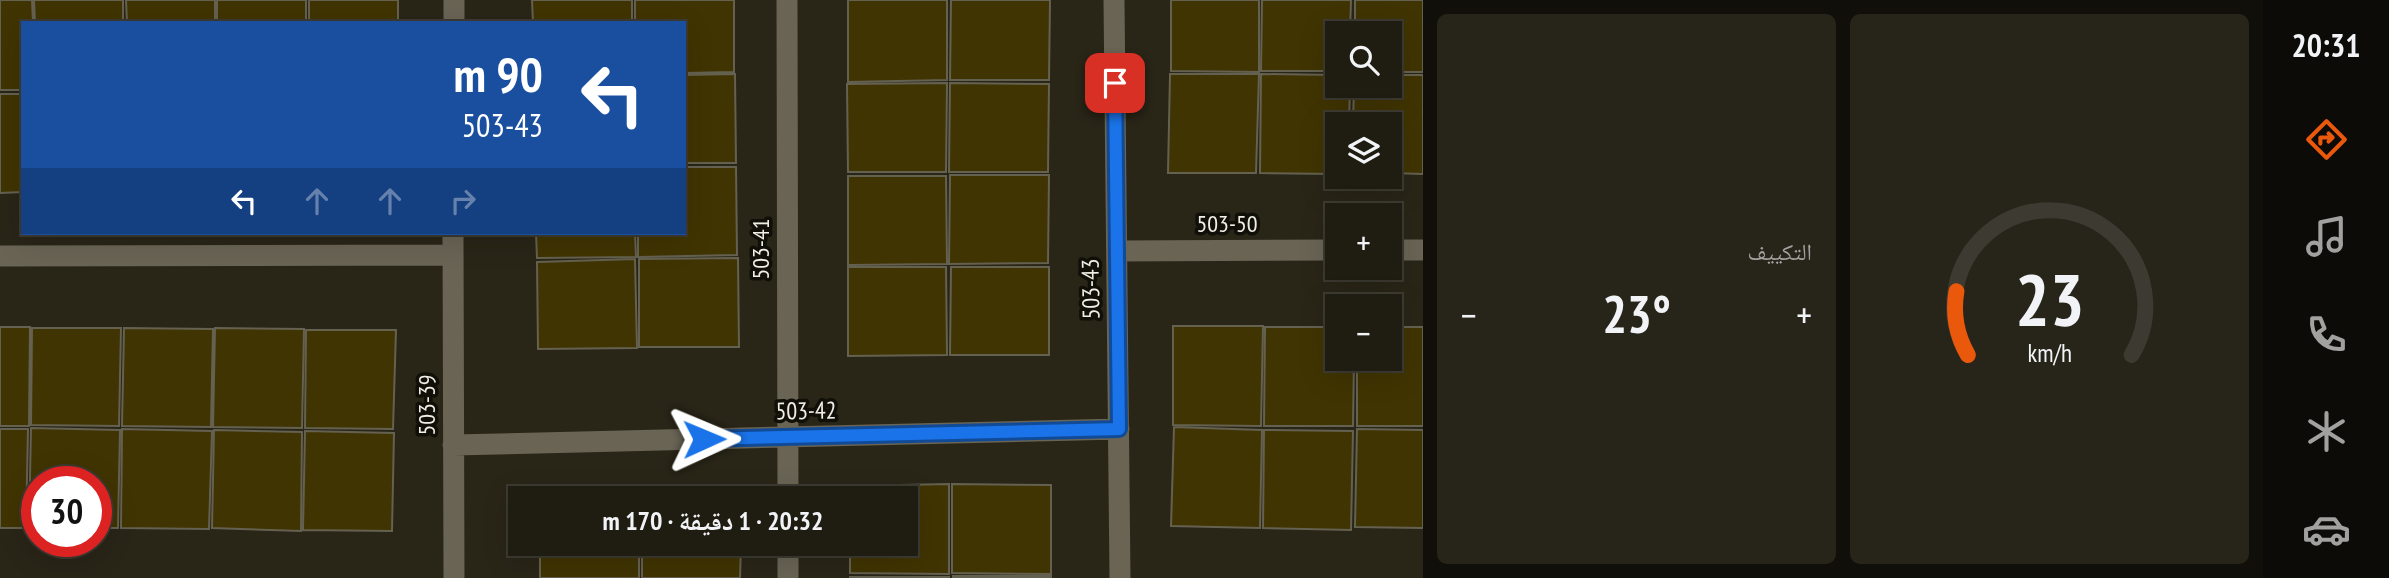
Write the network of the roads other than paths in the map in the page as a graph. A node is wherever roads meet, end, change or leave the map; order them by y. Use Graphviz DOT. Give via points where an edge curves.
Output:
graph roads {
  1 [pos="454,0"];
  2 [pos="787,0"];
  3 [pos="1114,0"];
  4 [pos="454,21"];
  5 [pos="453,235"];
  6 [pos="1117,250"];
  7 [pos="1325,250"];
  8 [pos="1402,250"];
  9 [pos="1423,250"];
  10 [pos="453,255"];
  11 [pos="0,256"];
  12 [pos="1119,429"];
  13 [pos="788,437"];
  14 [pos="453,445"];
  15 [pos="788,486"];
  16 [pos="788,556"];
  17 [pos="454,578"];
  18 [pos="788,578"];
  19 [pos="1120,578"];
  1 -- 4 [label="street"];
  2 -- 13 [label="street, 503-41"];
  3 -- 6 [label="street, 503-43"];
  5 -- 10 [label="street, 503-39"];
  6 -- 7 [label="street, 503-50"];
  6 -- 12 [label="street, 503-43"];
  8 -- 9 [label="street"];
  10 -- 11 [label="street"];
  10 -- 14 [label="street, 503-39"];
  12 -- 13 [label="street, 503-42"];
  12 -- 19 [label="street, 503-43"];
  13 -- 14 [label="street, 503-42"];
  13 -- 15 [label="street, 503-41"];
  14 -- 17 [label="street, 503-39"];
  16 -- 18 [label="street"];
}
